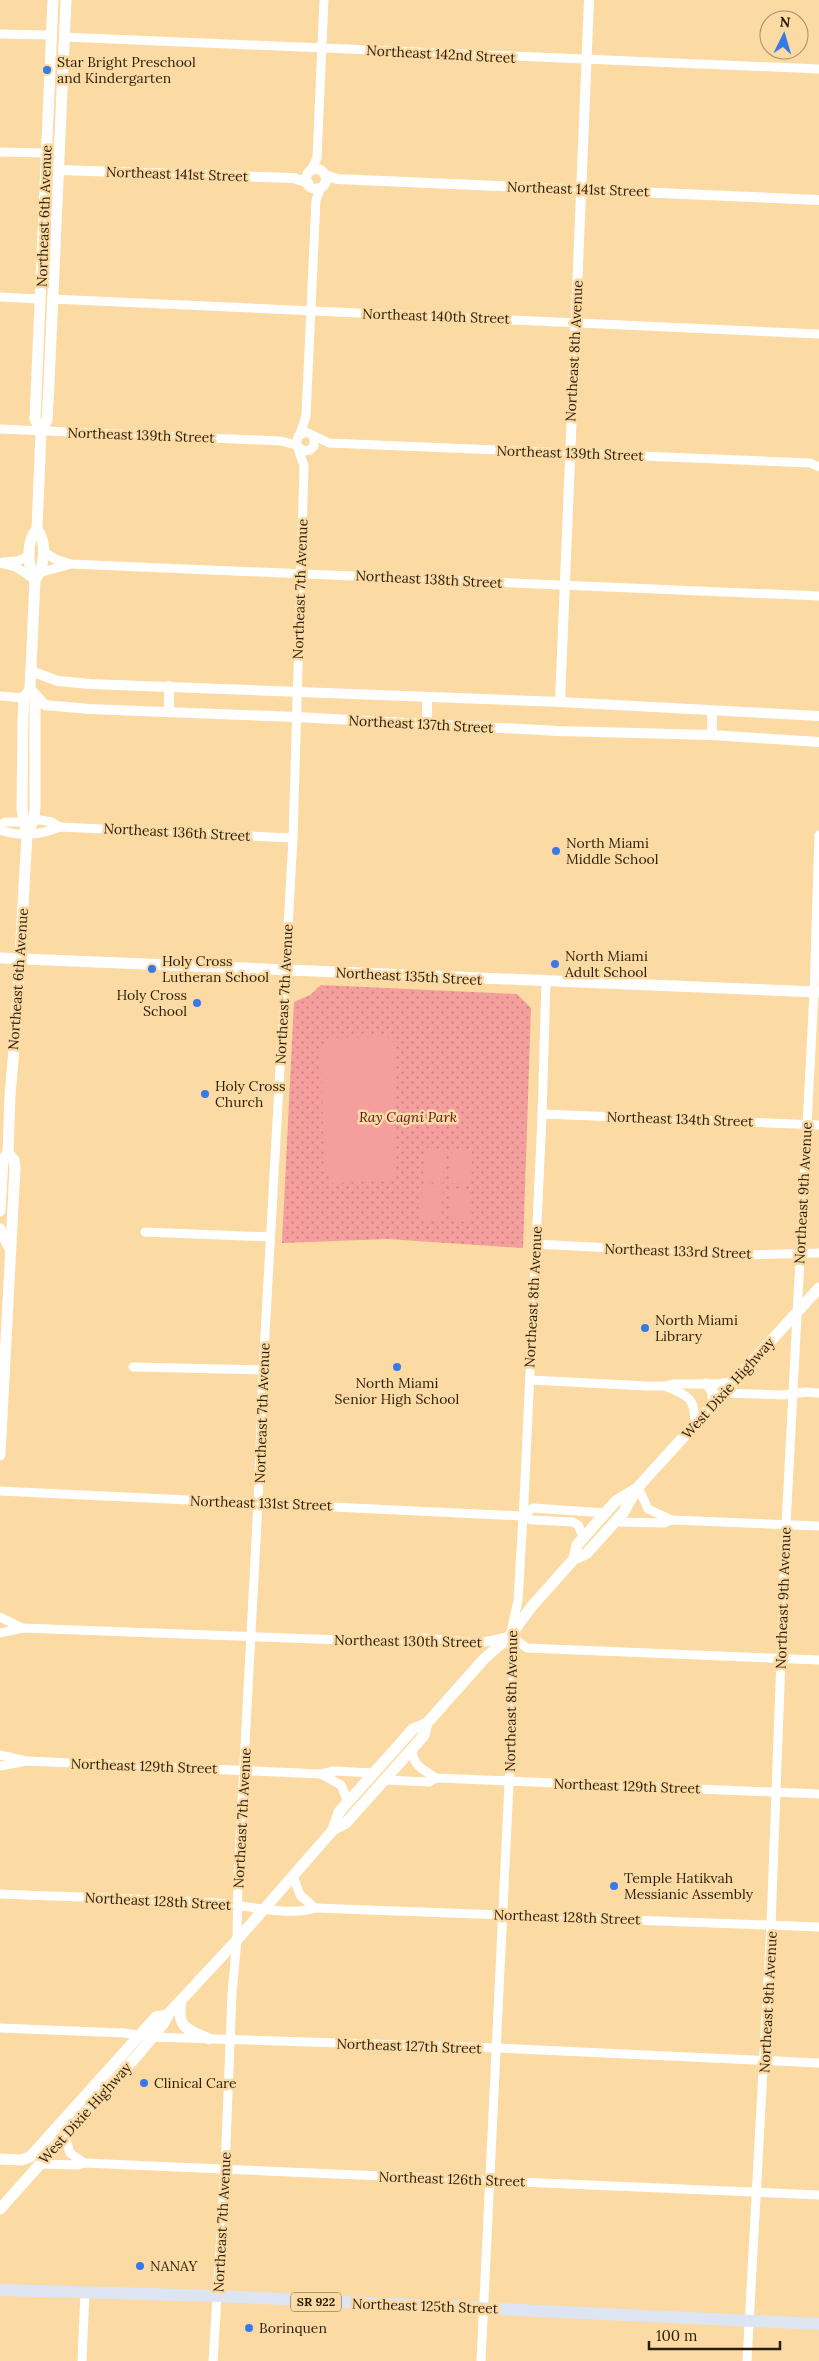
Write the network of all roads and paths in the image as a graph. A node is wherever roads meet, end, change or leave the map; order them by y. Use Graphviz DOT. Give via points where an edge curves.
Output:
graph roads {
  1 [pos="53,0"];
  2 [pos="60,0"];
  3 [pos="66,0"];
  4 [pos="324,0"];
  5 [pos="589,0"];
  6 [pos="0,34"];
  7 [pos="52,35"];
  8 [pos="64,37"];
  9 [pos="322,48"];
  10 [pos="588,60"];
  11 [pos="819,69"];
  12 [pos="0,152"];
  13 [pos="46,153"];
  14 [pos="60,170"];
  15 [pos="316,179"];
  16 [pos="581,190"];
  17 [pos="819,200"];
  18 [pos="53,294"];
  19 [pos="0,297"];
  20 [pos="40,299"];
  21 [pos="312,311"];
  22 [pos="575,322"];
  23 [pos="819,334"];
  24 [pos="306,416"];
  25 [pos="0,429"];
  26 [pos="42,431"];
  27 [pos="298,441"];
  28 [pos="313,441"];
  29 [pos="569,453"];
  30 [pos="816,464"];
  31 [pos="304,466"];
  32 [pos="37,529"];
  33 [pos="43,551"];
  34 [pos="30,556"];
  35 [pos="0,562"];
  36 [pos="71,564"];
  37 [pos="300,573"];
  38 [pos="38,576"];
  39 [pos="564,585"];
  40 [pos="819,596"];
  41 [pos="31,671"];
  42 [pos="169,686"];
  43 [pos="296,691"];
  44 [pos="27,693"];
  45 [pos="0,696"];
  46 [pos="427,698"];
  47 [pos="560,702"];
  48 [pos="168,712"];
  49 [pos="712,712"];
  50 [pos="296,716"];
  51 [pos="819,716"];
  52 [pos="426,724"];
  53 [pos="712,736"];
  54 [pos="819,742"];
  55 [pos="29,820"];
  56 [pos="0,826"];
  57 [pos="60,827"];
  58 [pos="0,830"];
  59 [pos="27,835"];
  60 [pos="819,835"];
  61 [pos="293,838"];
  62 [pos="819,856"];
  63 [pos="0,958"];
  64 [pos="20,959"];
  65 [pos="286,970"];
  66 [pos="546,982"];
  67 [pos="817,992"];
  68 [pos="5,1095"];
  69 [pos="542,1114"];
  70 [pos="806,1124"];
  71 [pos="819,1125"];
  72 [pos="8,1153"];
  73 [pos="0,1211"];
  74 [pos="0,1229"];
  75 [pos="145,1232"];
  76 [pos="270,1237"];
  77 [pos="536,1244"];
  78 [pos="11,1251"];
  79 [pos="799,1252"];
  80 [pos="819,1253"];
  81 [pos="819,1288"];
  82 [pos="797,1313"];
  83 [pos="133,1367"];
  84 [pos="263,1370"];
  85 [pos="530,1380"];
  86 [pos="734,1381"];
  87 [pos="706,1384"];
  88 [pos="664,1386"];
  89 [pos="724,1392"];
  90 [pos="819,1393"];
  91 [pos="793,1394"];
  92 [pos="711,1408"];
  93 [pos="694,1426"];
  94 [pos="0,1454"];
  95 [pos="638,1487"];
  96 [pos="0,1491"];
  97 [pos="258,1503"];
  98 [pos="606,1513"];
  99 [pos="522,1516"];
  100 [pos="672,1520"];
  101 [pos="615,1522"];
  102 [pos="786,1525"];
  103 [pos="819,1526"];
  104 [pos="584,1538"];
  105 [pos="574,1559"];
  106 [pos="0,1617"];
  107 [pos="22,1628"];
  108 [pos="0,1633"];
  109 [pos="251,1636"];
  110 [pos="510,1636"];
  111 [pos="781,1658"];
  112 [pos="819,1660"];
  113 [pos="426,1723"];
  114 [pos="412,1749"];
  115 [pos="0,1755"];
  116 [pos="27,1762"];
  117 [pos="0,1766"];
  118 [pos="245,1770"];
  119 [pos="373,1773"];
  120 [pos="321,1774"];
  121 [pos="436,1778"];
  122 [pos="384,1780"];
  123 [pos="510,1781"];
  124 [pos="776,1792"];
  125 [pos="819,1794"];
  126 [pos="348,1802"];
  127 [pos="333,1830"];
  128 [pos="293,1876"];
  129 [pos="0,1894"];
  130 [pos="238,1905"];
  131 [pos="264,1908"];
  132 [pos="315,1908"];
  133 [pos="503,1915"];
  134 [pos="771,1925"];
  135 [pos="819,1926"];
  136 [pos="237,1940"];
  137 [pos="181,2001"];
  138 [pos="168,2015"];
  139 [pos="0,2028"];
  140 [pos="140,2035"];
  141 [pos="152,2037"];
  142 [pos="209,2039"];
  143 [pos="231,2040"];
  144 [pos="497,2048"];
  145 [pos="765,2060"];
  146 [pos="819,2063"];
  147 [pos="65,2136"];
  148 [pos="0,2159"];
  149 [pos="84,2163"];
  150 [pos="40,2164"];
  151 [pos="225,2169"];
  152 [pos="490,2181"];
  153 [pos="756,2193"];
  154 [pos="819,2195"];
  155 [pos="0,2209"];
  156 [pos="0,2290"];
  157 [pos="85,2292"];
  158 [pos="218,2296"];
  159 [pos="484,2309"];
  160 [pos="749,2320"];
  161 [pos="819,2324"];
  162 [pos="82,2361"];
  163 [pos="213,2361"];
  164 [pos="481,2361"];
  165 [pos="747,2361"];
  1 -- 7 [label="main road, Northeast 6th Avenue"];
  2 -- 8 [label="main road" via="59,24"];
  3 -- 8 [label="main road, Northeast 6th Avenue"];
  4 -- 9 [label="street"];
  5 -- 10 [label="street, Northeast 8th Avenue"];
  6 -- 7 [label="street"];
  7 -- 13 [label="main road, Northeast 6th Avenue"];
  8 -- 9 [label="street, Northeast 142nd Street"];
  8 -- 14 [label="main road, Northeast 6th Avenue"];
  9 -- 10 [label="street, Northeast 142nd Street"];
  9 -- 15 [label="street"];
  10 -- 11 [label="street, Northeast 142nd Street"];
  10 -- 16 [label="street, Northeast 8th Avenue"];
  12 -- 13 [label="street"];
  13 -- 18 [label="main road" via="50,156 52,171 48,270"];
  13 -- 20 [label="main road, Northeast 6th Avenue"];
  14 -- 15 [label="street, Northeast 141st Street"];
  14 -- 18 [label="main road, Northeast 6th Avenue"];
  15 -- 16 [label="street, Northeast 141st Street"];
  15 -- 21 [label="street"];
  16 -- 17 [label="street, Northeast 141st Street"];
  16 -- 22 [label="street, Northeast 8th Avenue"];
  18 -- 21 [label="street, Northeast 140th Street"];
  18 -- 26 [label="main road, Northeast 6th Avenue" via="46,420"];
  19 -- 20 [label="street"];
  20 -- 26 [label="main road, Northeast 6th Avenue" via="35,419"];
  21 -- 22 [label="street, Northeast 140th Street"];
  21 -- 24 [label="street"];
  22 -- 23 [label="street, Northeast 140th Street"];
  22 -- 29 [label="street, Northeast 8th Avenue"];
  24 -- 27 [label="street"];
  24 -- 28 [label="street"];
  25 -- 26 [label="street, Northeast 139th Street"];
  26 -- 27 [label="street, Northeast 139th Street"];
  26 -- 32 [label="main road, Northeast 6th Avenue"];
  27 -- 28 [label="street" via="306,432"];
  27 -- 28 [label="street" via="304,451"];
  27 -- 31 [label="street, Northeast 7th Avenue"];
  28 -- 29 [label="street, Northeast 139th Street"];
  28 -- 31 [label="street, Northeast 7th Avenue"];
  29 -- 30 [label="street, Northeast 139th Street"];
  29 -- 39 [label="street, Northeast 8th Avenue"];
  31 -- 37 [label="street, Northeast 7th Avenue"];
  32 -- 33 [label="main road, Northeast 6th Avenue" via="43,538"];
  32 -- 34 [label="main road, Northeast 6th Avenue" via="31,536"];
  33 -- 36 [label="street, Northeast 138th Street" via="55,560"];
  33 -- 38 [label="main road, Northeast 6th Avenue"];
  34 -- 35 [label="street"];
  34 -- 38 [label="main road, Northeast 6th Avenue" via="29,570"];
  35 -- 38 [label="street"];
  36 -- 37 [label="street, Northeast 138th Street"];
  36 -- 38 [label="street"];
  37 -- 39 [label="street, Northeast 138th Street"];
  37 -- 43 [label="street, Northeast 7th Avenue"];
  38 -- 41 [label="main road, Northeast 6th Avenue"];
  39 -- 40 [label="street, Northeast 138th Street"];
  39 -- 47 [label="street, Northeast 8th Avenue"];
  41 -- 42 [label="street, Northeast 137th Street" via="58,681"];
  41 -- 44 [label="main road, Northeast 6th Avenue"];
  42 -- 43 [label="street, Northeast 137th Street"];
  42 -- 48 [label="street"];
  43 -- 46 [label="street, Northeast 137th Street"];
  43 -- 50 [label="street, Northeast 7th Avenue"];
  44 -- 45 [label="street"];
  44 -- 48 [label="street, Northeast 137th Street" via="45,705"];
  44 -- 55 [label="main road, Northeast 6th Avenue" via="35,700"];
  46 -- 47 [label="street, Northeast 137th Street"];
  46 -- 52 [label="street"];
  47 -- 49 [label="street, Northeast 137th Street"];
  48 -- 50 [label="street, Northeast 137th Street"];
  49 -- 51 [label="street, Northeast 137th Street"];
  49 -- 53 [label="street"];
  50 -- 52 [label="street, Northeast 137th Street"];
  50 -- 61 [label="street, Northeast 7th Avenue"];
  52 -- 53 [label="street, Northeast 137th Street"];
  53 -- 54 [label="street, Northeast 137th Street"];
  55 -- 56 [label="street, Northeast 136th Street" via="5,822"];
  55 -- 57 [label="street, Northeast 136th Street" via="52,822"];
  55 -- 59 [label="main road, Northeast 6th Avenue"];
  57 -- 59 [label="street, Northeast 136th Street"];
  57 -- 61 [label="street, Northeast 136th Street"];
  58 -- 59 [label="street, Northeast 136th Street"];
  59 -- 64 [label="main road, Northeast 6th Avenue"];
  60 -- 62 [label="street, Northeast 9th Avenue"];
  61 -- 65 [label="street, Northeast 7th Avenue"];
  62 -- 67 [label="street, Northeast 9th Avenue"];
  63 -- 64 [label="main road, Northeast 135th Street"];
  64 -- 65 [label="main road, Northeast 135th Street"];
  64 -- 68 [label="main road, Northeast 6th Avenue"];
  65 -- 66 [label="main road, Northeast 135th Street"];
  65 -- 76 [label="street, Northeast 7th Avenue"];
  66 -- 67 [label="main road, Northeast 135th Street"];
  66 -- 69 [label="street, Northeast 8th Avenue"];
  67 -- 70 [label="street, Northeast 9th Avenue"];
  68 -- 72 [label="main road, Northeast 6th Avenue"];
  69 -- 70 [label="street, Northeast 134th Street"];
  69 -- 77 [label="street, Northeast 8th Avenue"];
  70 -- 71 [label="street, Northeast 134th Street"];
  70 -- 79 [label="street, Northeast 9th Avenue"];
  72 -- 73 [label="main road, Northeast 6th Avenue" via="3,1160"];
  72 -- 78 [label="main road, Northeast 6th Avenue" via="15,1161"];
  74 -- 78 [label="main road"];
  75 -- 76 [label="street"];
  76 -- 84 [label="street, Northeast 7th Avenue"];
  77 -- 79 [label="street, Northeast 133rd Street" via="741,1255"];
  77 -- 85 [label="street, Northeast 8th Avenue"];
  78 -- 94 [label="main road, Northeast 6th Avenue"];
  79 -- 80 [label="street, Northeast 133rd Street"];
  79 -- 82 [label="street, Northeast 9th Avenue"];
  81 -- 82 [label="main road, West Dixie Highway"];
  82 -- 86 [label="main road, West Dixie Highway"];
  82 -- 91 [label="street, Northeast 9th Avenue"];
  83 -- 84 [label="street"];
  84 -- 97 [label="street, Northeast 7th Avenue"];
  85 -- 88 [label="street"];
  85 -- 99 [label="street, Northeast 8th Avenue"];
  86 -- 87 [label="street"];
  86 -- 89 [label="main road, West Dixie Highway"];
  87 -- 88 [label="street"];
  87 -- 92 [label="main road" via="712,1391"];
  88 -- 93 [label="street" via="681,1392 690,1400"];
  89 -- 91 [label="street"];
  89 -- 92 [label="main road, West Dixie Highway"];
  90 -- 91 [label="street"];
  91 -- 102 [label="street, Northeast 9th Avenue"];
  92 -- 93 [label="main road, West Dixie Highway"];
  93 -- 95 [label="main road, West Dixie Highway"];
  95 -- 98 [label="main road, West Dixie Highway"];
  95 -- 100 [label="street" via="648,1509"];
  95 -- 101 [label="main road, West Dixie Highway"];
  96 -- 97 [label="street, Northeast 131st Street"];
  97 -- 99 [label="street, Northeast 131st Street"];
  97 -- 109 [label="street, Northeast 7th Avenue"];
  98 -- 99 [label="street, Northeast 131st Street" via="533,1508"];
  98 -- 104 [label="main road, West Dixie Highway"];
  99 -- 104 [label="street, Northeast 131st Street" via="532,1520 573,1522"];
  99 -- 110 [label="street, Northeast 8th Avenue" via="518,1601"];
  100 -- 101 [label="street" via="664,1523"];
  100 -- 102 [label="street"];
  101 -- 105 [label="main road, West Dixie Highway" via="586,1554"];
  102 -- 103 [label="street"];
  102 -- 111 [label="street, Northeast 9th Avenue"];
  104 -- 105 [label="main road, West Dixie Highway" via="577,1545"];
  105 -- 110 [label="main road, West Dixie Highway"];
  106 -- 107 [label="street, Northeast 130th Street"];
  107 -- 108 [label="street, Northeast 130th Street"];
  107 -- 109 [label="street, Northeast 130th Street"];
  109 -- 110 [label="street, Northeast 130th Street" via="397,1642 423,1638 480,1643"];
  109 -- 118 [label="street, Northeast 7th Avenue"];
  110 -- 111 [label="street" via="528,1648"];
  110 -- 113 [label="main road, West Dixie Highway"];
  110 -- 123 [label="street, Northeast 8th Avenue" via="514,1665"];
  111 -- 112 [label="street"];
  111 -- 124 [label="street, Northeast 9th Avenue"];
  113 -- 114 [label="main road, West Dixie Highway" via="424,1736"];
  113 -- 119 [label="main road, West Dixie Highway" via="413,1729"];
  114 -- 121 [label="street" via="417,1767"];
  114 -- 122 [label="main road, West Dixie Highway"];
  115 -- 116 [label="street, Northeast 129th Street"];
  116 -- 117 [label="street, Northeast 129th Street"];
  116 -- 118 [label="street, Northeast 129th Street"];
  118 -- 120 [label="street, Northeast 129th Street"];
  118 -- 130 [label="street, Northeast 7th Avenue"];
  119 -- 120 [label="street, Northeast 129th Street" via="334,1771"];
  119 -- 126 [label="main road, West Dixie Highway"];
  120 -- 126 [label="street, Northeast 129th Street" via="341,1785"];
  121 -- 122 [label="street, Northeast 129th Street" via="429,1782"];
  121 -- 123 [label="street, Northeast 129th Street"];
  122 -- 127 [label="main road, West Dixie Highway" via="346,1824"];
  123 -- 124 [label="street, Northeast 129th Street"];
  123 -- 133 [label="street, Northeast 8th Avenue"];
  124 -- 125 [label="street, Northeast 129th Street"];
  124 -- 134 [label="street, Northeast 9th Avenue"];
  126 -- 127 [label="main road, West Dixie Highway" via="338,1812"];
  127 -- 128 [label="main road, West Dixie Highway"];
  128 -- 131 [label="main road, West Dixie Highway"];
  128 -- 132 [label="street" via="300,1895"];
  129 -- 130 [label="street, Northeast 128th Street"];
  130 -- 131 [label="street, Northeast 128th Street"];
  130 -- 136 [label="street, Northeast 7th Avenue"];
  131 -- 132 [label="street, Northeast 128th Street" via="306,1911"];
  131 -- 136 [label="main road, West Dixie Highway"];
  132 -- 133 [label="street, Northeast 128th Street"];
  133 -- 134 [label="street, Northeast 128th Street"];
  133 -- 144 [label="street, Northeast 8th Avenue"];
  134 -- 135 [label="street, Northeast 128th Street"];
  134 -- 145 [label="street, Northeast 9th Avenue"];
  136 -- 137 [label="main road, West Dixie Highway"];
  136 -- 143 [label="street, Northeast 7th Avenue"];
  137 -- 138 [label="main road, West Dixie Highway"];
  137 -- 142 [label="main road" via="179,2014 183,2025"];
  138 -- 140 [label="main road, West Dixie Highway" via="156,2017"];
  138 -- 141 [label="main road, West Dixie Highway"];
  139 -- 140 [label="street, Northeast 127th Street"];
  140 -- 141 [label="street, Northeast 127th Street"];
  140 -- 148 [label="main road, West Dixie Highway" via="28,2159"];
  141 -- 142 [label="street, Northeast 127th Street"];
  141 -- 147 [label="main road, West Dixie Highway"];
  142 -- 143 [label="street, Northeast 127th Street"];
  143 -- 144 [label="street, Northeast 127th Street"];
  143 -- 151 [label="street, Northeast 7th Avenue"];
  144 -- 145 [label="street, Northeast 127th Street"];
  144 -- 152 [label="street, Northeast 8th Avenue"];
  145 -- 146 [label="street, Northeast 127th Street"];
  145 -- 153 [label="street, Northeast 9th Avenue"];
  147 -- 149 [label="street" via="70,2153"];
  147 -- 150 [label="main road, West Dixie Highway"];
  149 -- 150 [label="street, Northeast 126th Street"];
  149 -- 151 [label="street, Northeast 126th Street"];
  150 -- 155 [label="main road, West Dixie Highway"];
  151 -- 152 [label="street, Northeast 126th Street"];
  151 -- 158 [label="street, Northeast 7th Avenue"];
  152 -- 153 [label="street, Northeast 126th Street" via="614,2184"];
  152 -- 159 [label="street, Northeast 8th Avenue"];
  153 -- 154 [label="street, Northeast 126th Street"];
  153 -- 160 [label="street, Northeast 9th Avenue"];
  156 -- 157 [label="main road, Northeast 125th Street / SR 922"];
  157 -- 158 [label="main road, Northeast 125th Street / SR 922"];
  157 -- 162 [label="street"];
  158 -- 159 [label="main road, Northeast 125th Street / SR 922"];
  158 -- 163 [label="street, Northeast 7th Avenue"];
  159 -- 160 [label="main road, Northeast 125th Street / SR 922"];
  159 -- 164 [label="street, Northeast 8th Avenue"];
  160 -- 161 [label="main road, Northeast 125th Street / SR 922"];
  160 -- 165 [label="street, Northeast 9th Avenue"];
}
